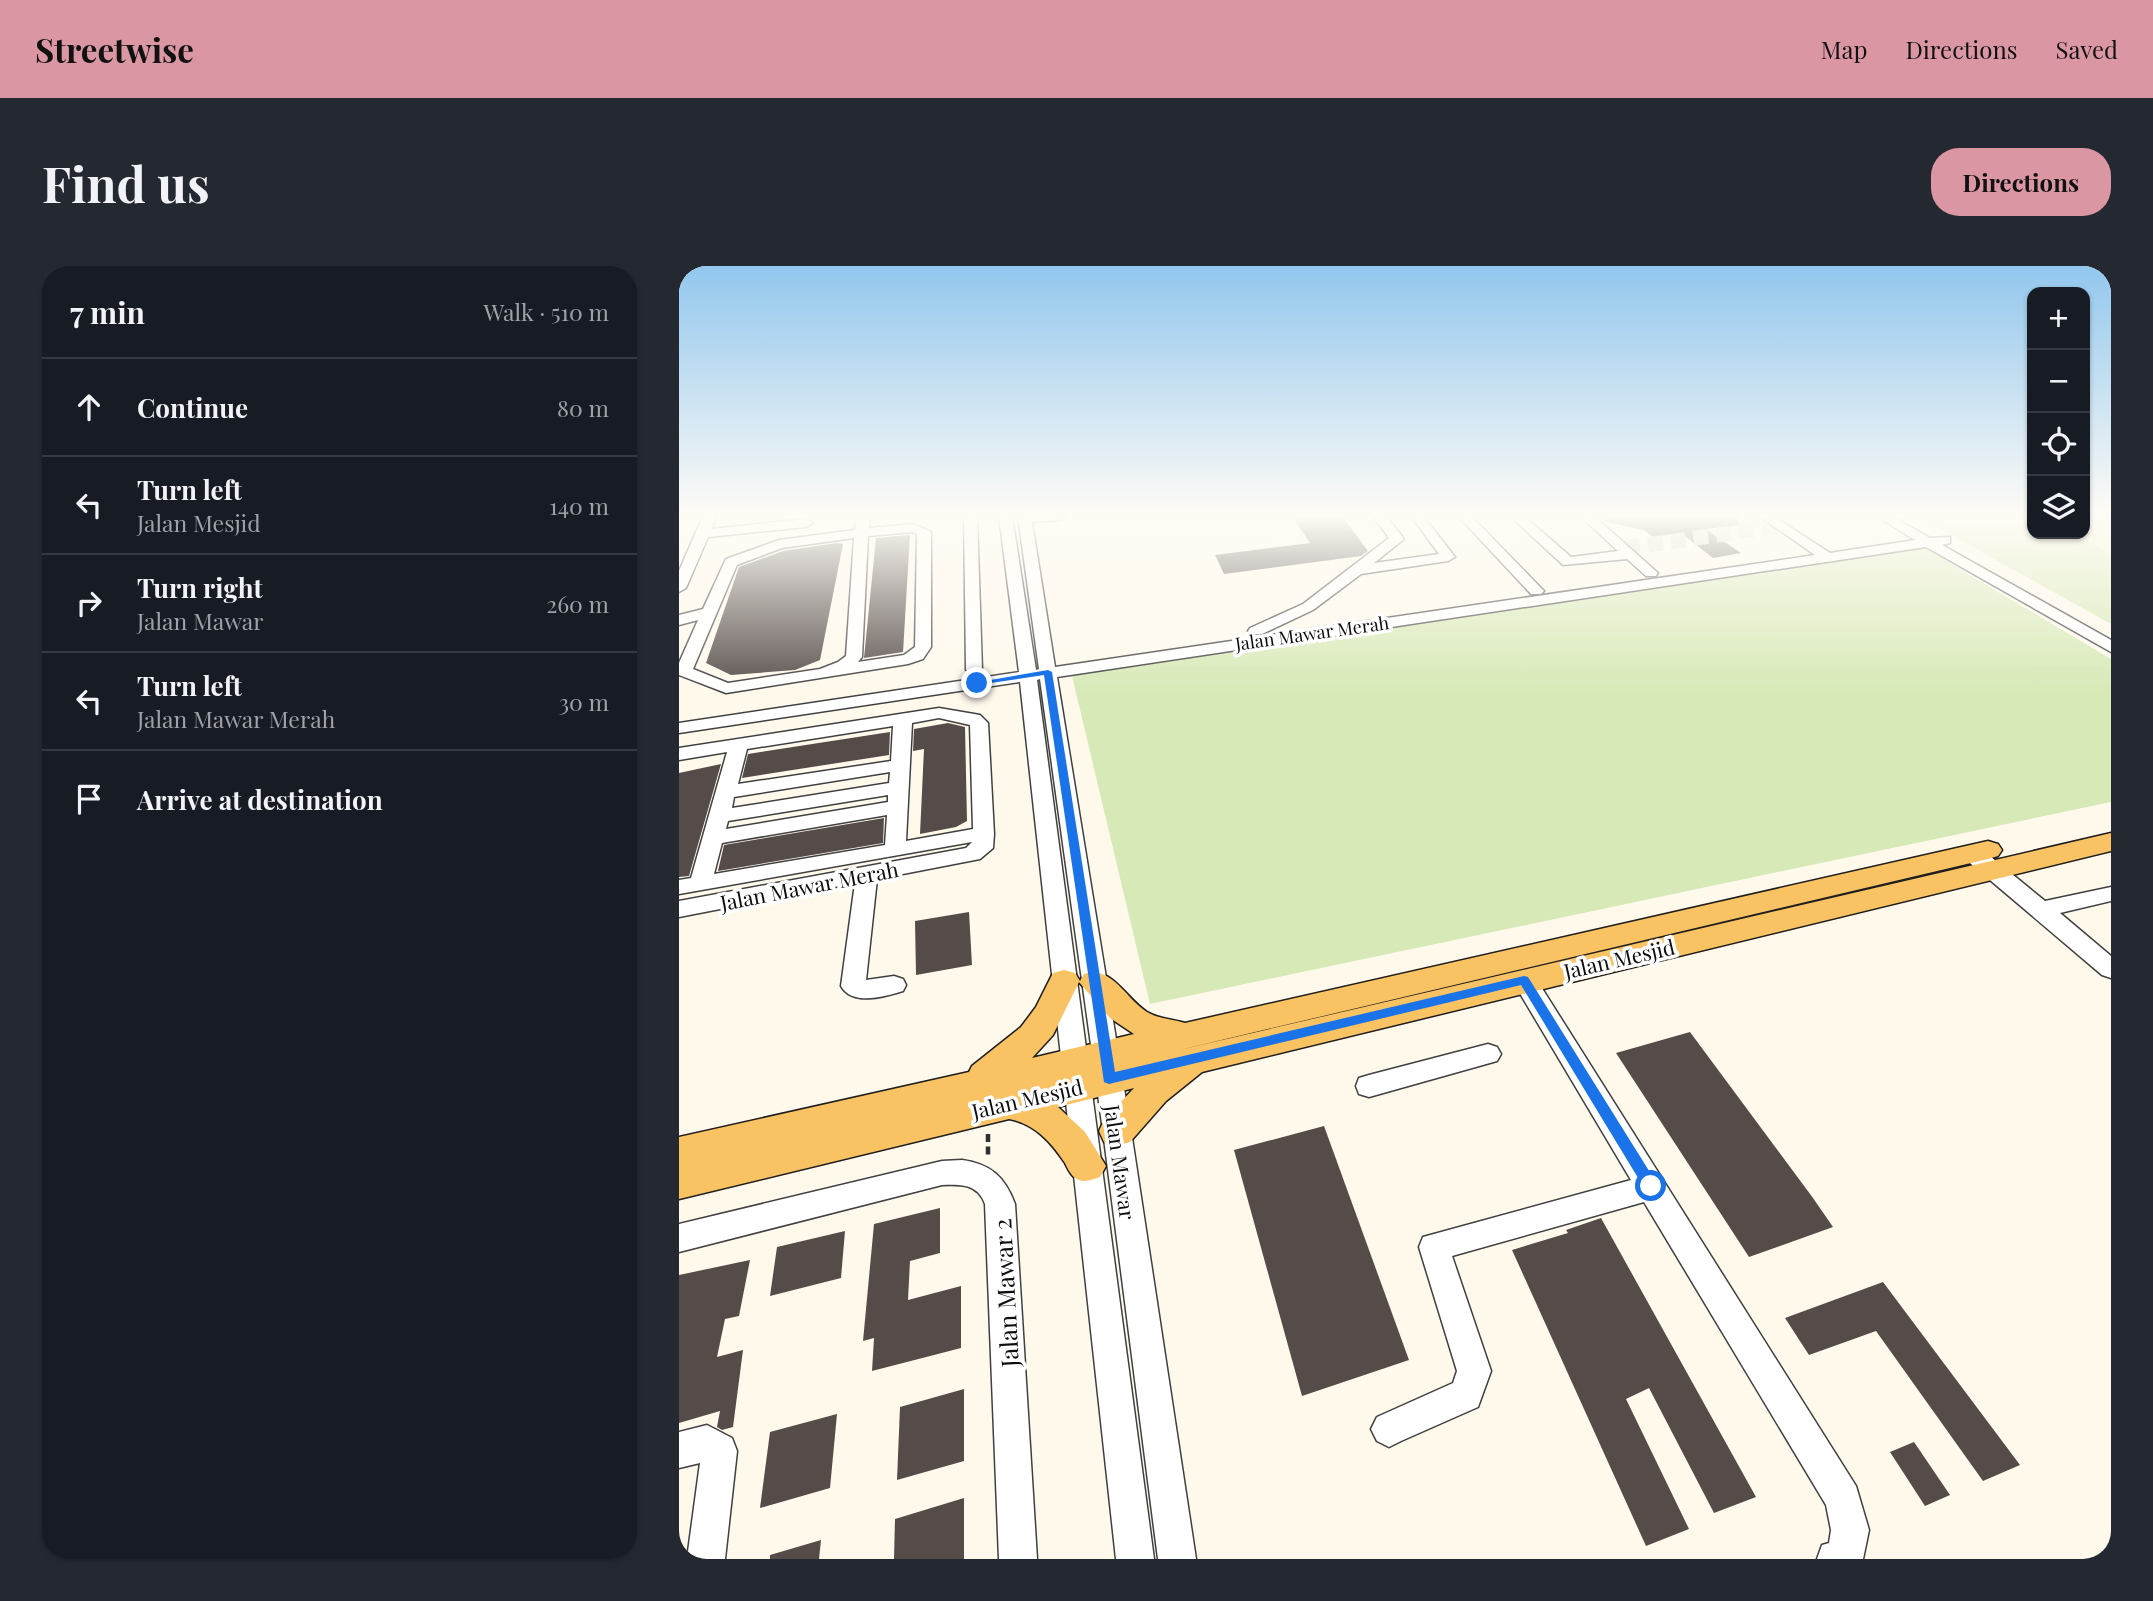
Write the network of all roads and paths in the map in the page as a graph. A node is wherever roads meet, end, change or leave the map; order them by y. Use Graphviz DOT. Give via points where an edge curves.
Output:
graph roads {
  1 [pos="724,576"];
  2 [pos="859,576"];
  3 [pos="924,576"];
  4 [pos="972,576"];
  5 [pos="1018,576"];
  6 [pos="1030,576"];
  7 [pos="1349,576"];
  8 [pos="1522,576"];
  9 [pos="1605,576"];
  10 [pos="1639,576"];
  11 [pos="1664,576"];
  12 [pos="1992,576"];
  13 [pos="2009,576"];
  14 [pos="1613,584"];
  15 [pos="1536,591"];
  16 [pos="1308,607"];
  17 [pos="708,612"];
  18 [pos="683,616"];
  19 [pos="1331,620"];
  20 [pos="1256,631"];
  21 [pos="2111,634"];
  22 [pos="2111,647"];
  23 [pos="1037,667"];
  24 [pos="974,670"];
  25 [pos="824,674"];
  26 [pos="797,710"];
  27 [pos="679,714"];
  28 [pos="903,719"];
  29 [pos="979,726"];
  30 [pos="679,728"];
  31 [pos="791,735"];
  32 [pos="739,743"];
  33 [pos="679,754"];
  34 [pos="900,765"];
  35 [pos="877,768"];
  36 [pos="734,791"];
  37 [pos="875,791"];
  38 [pos="898,797"];
  39 [pos="728,815"];
  40 [pos="2111,821"];
  41 [pos="983,834"];
  42 [pos="713,838"];
  43 [pos="2111,842"];
  44 [pos="895,849"];
  45 [pos="1982,862"];
  46 [pos="867,874"];
  47 [pos="701,883"];
  48 [pos="679,887"];
  49 [pos="2111,894"];
  50 [pos="679,909"];
  51 [pos="2041,909"];
  52 [pos="2111,970"];
  53 [pos="1524,980"];
  54 [pos="1079,981"];
  55 [pos="894,985"];
  56 [pos="1208,1042"];
  57 [pos="1488,1055"];
  58 [pos="1091,1069"];
  59 [pos="1369,1086"];
  60 [pos="989,1098"];
  61 [pos="1117,1131"];
  62 [pos="679,1153"];
  63 [pos="1087,1166"];
  64 [pos="988,1180"];
  65 [pos="679,1183"];
  66 [pos="1651,1186"];
  67 [pos="679,1238"];
  68 [pos="1389,1429"];
  69 [pos="679,1450"];
  70 [pos="706,1559"];
  71 [pos="1017,1559"];
  72 [pos="1135,1559"];
  73 [pos="1177,1559"];
  74 [pos="1836,1559"];
  1 -- 17 [label="street"];
  2 -- 25 [label="street" via="854,657"];
  3 -- 25 [label="street" via="923,647 917,655"];
  4 -- 24 [label="street"];
  5 -- 23 [label="street, Jalan Mawar"];
  6 -- 23 [label="street, Jalan Mawar"];
  7 -- 16 [label="street"];
  8 -- 15 [label="street"];
  9 -- 14 [label="street"];
  10 -- 14 [label="street, Jalan Mawar Merah"];
  11 -- 14 [label="street, Jalan Mawar Merah"];
  12 -- 22 [label="street"];
  13 -- 21 [label="street, Jalan Mawar Merah"];
  14 -- 15 [label="street, Jalan Mawar Merah"];
  14 -- 23 [label="street, Jalan Mawar Merah"];
  15 -- 19 [label="street, Jalan Mawar Merah"];
  16 -- 19 [label="street" via="1313,616"];
  16 -- 20 [label="street"];
  17 -- 18 [label="street"];
  17 -- 25 [label="street" via="684,671 726,688"];
  19 -- 20 [label="street, Jalan Mawar Merah"];
  20 -- 23 [label="street, Jalan Mawar Merah"];
  23 -- 24 [label="street, Jalan Mawar Merah"];
  23 -- 26 [label="street, Jalan Mawar Merah"];
  23 -- 54 [label="street, Jalan Mawar"];
  23 -- 54 [label="street, Jalan Mawar"];
  24 -- 27 [label="street, Jalan Mawar Merah"];
  26 -- 30 [label="street, Jalan Mawar Merah"];
  26 -- 31 [label="street"];
  28 -- 29 [label="street" via="946,713 974,719"];
  28 -- 31 [label="street"];
  28 -- 34 [label="street"];
  29 -- 41 [label="street"];
  31 -- 32 [label="street"];
  32 -- 33 [label="street"];
  32 -- 36 [label="street"];
  34 -- 35 [label="street"];
  34 -- 38 [label="street"];
  35 -- 36 [label="street"];
  35 -- 37 [label="street"];
  36 -- 39 [label="street"];
  37 -- 38 [label="street"];
  37 -- 39 [label="street"];
  38 -- 42 [label="street"];
  38 -- 44 [label="street"];
  39 -- 42 [label="street"];
  40 -- 45 [label="main road, Jalan Mesjid"];
  41 -- 44 [label="street"];
  41 -- 46 [label="street, Jalan Mawar Merah" via="982,848 972,854"];
  42 -- 47 [label="street"];
  43 -- 45 [label="main road, Jalan Mesjid"];
  44 -- 47 [label="street"];
  45 -- 51 [label="street"];
  45 -- 53 [label="main road, Jalan Mesjid"];
  45 -- 56 [label="main road, Jalan Mesjid"];
  46 -- 50 [label="street, Jalan Mawar Merah"];
  46 -- 55 [label="street" via="853,986 861,990"];
  47 -- 48 [label="street"];
  49 -- 51 [label="street"];
  51 -- 52 [label="street"];
  53 -- 56 [label="main road, Jalan Mesjid"];
  53 -- 66 [label="street"];
  54 -- 56 [label="main road" via="1137,1024"];
  54 -- 58 [label="street, Jalan Mawar"];
  54 -- 60 [label="main road"];
  56 -- 58 [label="main road, Jalan Mesjid"];
  56 -- 61 [label="main road"];
  57 -- 59 [label="street"];
  58 -- 60 [label="main road, Jalan Mesjid"];
  58 -- 61 [label="street, Jalan Mawar"];
  58 -- 63 [label="street, Jalan Mawar"];
  60 -- 62 [label="main road, Jalan Mesjid"];
  60 -- 63 [label="main road" via="1043,1115 1069,1136"];
  60 -- 64 [label="path"];
  60 -- 65 [label="main road, Jalan Mesjid"];
  61 -- 73 [label="street, Jalan Mawar"];
  63 -- 72 [label="street, Jalan Mawar"];
  64 -- 67 [label="street" via="967,1172 942,1173"];
  64 -- 71 [label="street, Jalan Mawar 2" via="1000,1204"];
  66 -- 68 [label="street" via="1434,1247 1474,1371 1466,1395"];
  66 -- 74 [label="street" via="1843,1499 1850,1530 1845,1556"];
  69 -- 70 [label="street" via="707,1443 719,1451"];
}
